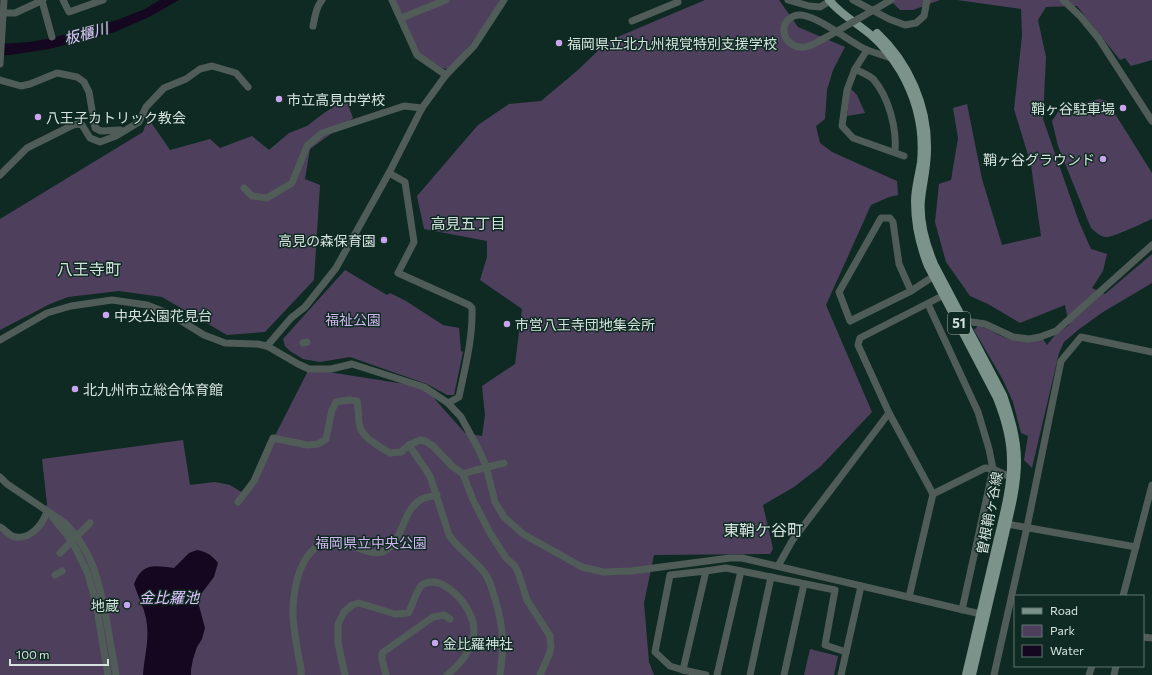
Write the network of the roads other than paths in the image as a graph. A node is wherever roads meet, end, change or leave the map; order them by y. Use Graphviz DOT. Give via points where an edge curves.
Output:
graph roads {
  1 [pos="4,0"];
  2 [pos="42,0"];
  3 [pos="63,0"];
  4 [pos="322,0"];
  5 [pos="392,0"];
  6 [pos="446,0"];
  7 [pos="504,0"];
  8 [pos="677,0"];
  9 [pos="788,0"];
  10 [pos="832,0"];
  11 [pos="853,0"];
  12 [pos="891,0"];
  13 [pos="927,0"];
  14 [pos="1063,0"];
  15 [pos="100,1"];
  16 [pos="2,13"];
  17 [pos="401,18"];
  18 [pos="632,21"];
  19 [pos="313,26"];
  20 [pos="52,37"];
  21 [pos="867,50"];
  22 [pos="891,58"];
  23 [pos="0,63"];
  24 [pos="855,69"];
  25 [pos="446,75"];
  26 [pos="0,80"];
  27 [pos="248,87"];
  28 [pos="422,108"];
  29 [pos="1152,121"];
  30 [pos="124,130"];
  31 [pos="895,152"];
  32 [pos="904,156"];
  33 [pos="389,173"];
  34 [pos="0,175"];
  35 [pos="244,188"];
  36 [pos="1152,245"];
  37 [pos="934,276"];
  38 [pos="911,291"];
  39 [pos="944,295"];
  40 [pos="928,304"];
  41 [pos="965,321"];
  42 [pos="0,340"];
  43 [pos="268,346"];
  44 [pos="1152,352"];
  45 [pos="448,403"];
  46 [pos="889,413"];
  47 [pos="409,446"];
  48 [pos="504,464"];
  49 [pos="993,469"];
  50 [pos="463,474"];
  51 [pos="0,477"];
  52 [pos="1010,477"];
  53 [pos="1152,486"];
  54 [pos="933,494"];
  55 [pos="437,495"];
  56 [pos="238,502"];
  57 [pos="47,512"];
  58 [pos="90,523"];
  59 [pos="1007,524"];
  60 [pos="0,527"];
  61 [pos="1027,527"];
  62 [pos="1136,547"];
  63 [pos="60,553"];
  64 [pos="778,566"];
  65 [pos="62,571"];
  66 [pos="706,571"];
  67 [pos="741,571"];
  68 [pos="55,575"];
  69 [pos="771,578"];
  70 [pos="804,584"];
  71 [pos="861,586"];
  72 [pos="1123,595"];
  73 [pos="909,597"];
  74 [pos="962,610"];
  75 [pos="983,615"];
  76 [pos="450,619"];
  77 [pos="846,652"];
  78 [pos="682,670"];
  79 [pos="108,675"];
  80 [pos="116,675"];
  81 [pos="301,675"];
  82 [pos="344,675"];
  83 [pos="386,675"];
  84 [pos="447,675"];
  85 [pos="500,675"];
  86 [pos="540,675"];
  87 [pos="706,675"];
  88 [pos="717,675"];
  89 [pos="750,675"];
  90 [pos="784,675"];
  91 [pos="841,675"];
  92 [pos="966,675"];
  93 [pos="972,675"];
  94 [pos="994,675"];
  1 -- 16 [label="street"];
  2 -- 16 [label="street" via="15,13"];
  2 -- 20 [label="street"];
  3 -- 15 [label="street" via="69,12"];
  4 -- 19 [label="street"];
  5 -- 17 [label="street"];
  6 -- 17 [label="street"];
  7 -- 25 [label="street" via="474,46"];
  8 -- 18 [label="street" via="678,2"];
  9 -- 10 [label="street" via="820,7"];
  10 -- 22 [label="main road, 曽根鞘ヶ谷線 / 51" via="837,9 880,43"];
  10 -- 41 [label="main road, 曽根鞘ヶ谷線 / 51" via="875,31 896,54 920,99 927,136 927,159 921,200 925,237 934,264"];
  11 -- 13 [label="street" via="905,25 916,23 924,16"];
  12 -- 21 [label="street, bridge" via="825,38 804,47 792,46 786,39 784,28 786,22 797,15 810,17"];
  14 -- 29 [label="street" via="1081,17 1098,39"];
  16 -- 23 [label="street"];
  17 -- 25 [label="street" via="417,55"];
  21 -- 22 [label="street"];
  21 -- 24 [label="street"];
  22 -- 37 [label="main road, 曽根鞘ヶ谷線 / 51" via="909,87 919,119 922,151 915,200 916,218 923,252"];
  24 -- 31 [label="street" via="873,79 888,105 894,126"];
  24 -- 31 [label="street" via="847,90 842,126 853,138"];
  25 -- 28 [label="street"];
  26 -- 30 [label="street" via="21,86 57,73 77,76 89,92 95,128 112,132"];
  27 -- 30 [label="street" via="236,73 212,66 200,69 186,79 164,88 146,107 139,122"];
  28 -- 33 [label="street"];
  28 -- 35 [label="street" via="404,106 322,133 307,146 292,183 267,198 252,196"];
  30 -- 34 [label="street" via="100,142 90,138 82,125 73,125 27,148"];
  31 -- 32 [label="street"];
  33 -- 43 [label="street" via="336,268 305,307 291,318"];
  33 -- 45 [label="street" via="405,182 414,242 398,273 472,308 469,350 459,397"];
  36 -- 41 [label="street" via="1056,331 1029,339 1013,337 985,324"];
  37 -- 38 [label="street"];
  37 -- 39 [label="main road, 曽根鞘ヶ谷線 / 51"];
  38 -- 38 [label="street" via="898,264 893,222 890,218 881,218 839,292 850,321"];
  39 -- 40 [label="street"];
  39 -- 52 [label="main road, 曽根鞘ヶ谷線 / 51" via="998,398 1009,440"];
  40 -- 46 [label="street" via="860,338 858,345"];
  40 -- 49 [label="street" via="978,412"];
  41 -- 59 [label="main road, 曽根鞘ヶ谷線 / 51" via="1003,395 1015,439 1016,484"];
  42 -- 43 [label="street" via="47,313 71,306 112,300 147,305 170,314 204,335 225,343"];
  43 -- 45 [label="street" via="309,369 331,369 352,364 424,388"];
  44 -- 61 [label="street" via="1081,337 1061,361"];
  45 -- 64 [label="street" via="461,416 479,450 495,502 504,517 523,534 582,567 603,572 631,571 730,558"];
  46 -- 54 [label="street"];
  46 -- 64 [label="street" via="792,541"];
  47 -- 50 [label="street" via="420,440 433,446"];
  47 -- 55 [label="street" via="430,476"];
  47 -- 56 [label="street" via="401,452 390,453 366,437 361,430 357,401 336,402 326,439 318,444 307,445 273,438 254,481"];
  48 -- 50 [label="street, bridge"];
  49 -- 52 [label="street"];
  49 -- 54 [label="street" via="985,468"];
  49 -- 74 [label="street"];
  50 -- 86 [label="street" via="490,533 518,572 526,600 550,636 549,655"];
  51 -- 57 [label="street"];
  52 -- 75 [label="main road, 曽根鞘ヶ谷線 / 51"];
  53 -- 62 [label="street"];
  54 -- 73 [label="street"];
  55 -- 81 [label="street" via="422,499 411,508 395,542 386,551 376,553 342,542 331,542 310,551 302,564 294,595 294,630"];
  55 -- 85 [label="street" via="453,541 483,571 490,583 503,631 504,647"];
  57 -- 60 [label="street" via="43,522 23,538 11,536"];
  57 -- 79 [label="street" via="67,535 88,574 96,603"];
  57 -- 80 [label="street" via="72,530 95,569"];
  58 -- 63 [label="street, bridge"];
  59 -- 61 [label="street"];
  59 -- 75 [label="main road, 曽根鞘ヶ谷線 / 51"];
  61 -- 62 [label="street"];
  61 -- 94 [label="street"];
  62 -- 72 [label="street"];
  64 -- 71 [label="street"];
  65 -- 68 [label="street"];
  66 -- 67 [label="street" via="726,568"];
  66 -- 78 [label="street"];
  66 -- 78 [label="street" via="670,575 655,652 670,666"];
  67 -- 69 [label="street"];
  67 -- 88 [label="street"];
  69 -- 70 [label="street"];
  69 -- 89 [label="street"];
  70 -- 77 [label="street" via="835,590 825,645"];
  70 -- 90 [label="street"];
  71 -- 73 [label="street"];
  71 -- 77 [label="street"];
  73 -- 74 [label="street"];
  74 -- 75 [label="street"];
  75 -- 92 [label="main road, 曽根鞘ヶ谷線 / 51"];
  75 -- 93 [label="main road, 曽根鞘ヶ谷線 / 51"];
  76 -- 83 [label="street" via="444,615 434,617 382,653"];
  77 -- 91 [label="street"];
  78 -- 87 [label="street"];
  82 -- 84 [label="street" via="338,643 338,624 344,612 359,603 395,614 408,613 418,590 422,585 432,582 439,582 463,601 474,628 471,646 456,668"];
}
